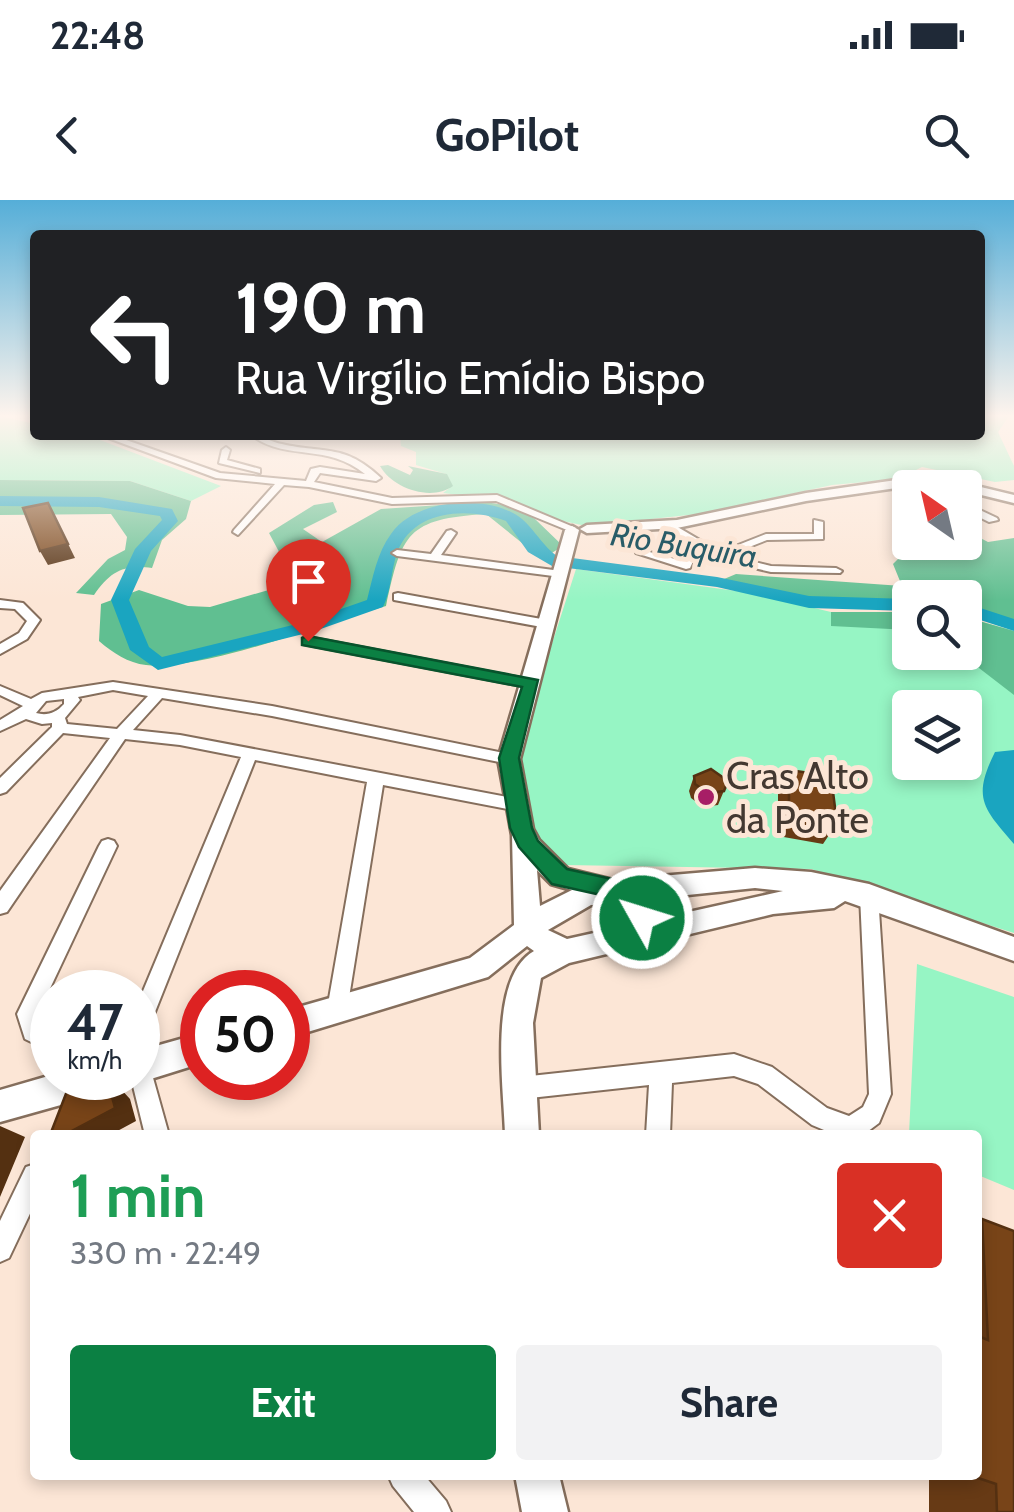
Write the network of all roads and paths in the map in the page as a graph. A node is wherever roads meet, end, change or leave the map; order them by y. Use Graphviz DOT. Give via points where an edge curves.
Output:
graph roads {
  1 [pos="246,477"];
  2 [pos="300,477"];
  3 [pos="310,477"];
  4 [pos="282,481"];
  5 [pos="305,483"];
  6 [pos="892,489"];
  7 [pos="982,490"];
  8 [pos="1014,499"];
  9 [pos="982,514"];
  10 [pos="993,520"];
  11 [pos="818,522"];
  12 [pos="669,525"];
  13 [pos="238,532"];
  14 [pos="577,532"];
  15 [pos="451,533"];
  16 [pos="639,533"];
  17 [pos="705,550"];
  18 [pos="397,553"];
  19 [pos="434,558"];
  20 [pos="562,572"];
  21 [pos="836,572"];
  22 [pos="398,597"];
  23 [pos="0,604"];
  24 [pos="547,624"];
  25 [pos="308,641"];
  26 [pos="0,650"];
  27 [pos="532,684"];
  28 [pos="0,690"];
  29 [pos="160,693"];
  30 [pos="67,694"];
  31 [pos="30,708"];
  32 [pos="58,722"];
  33 [pos="0,726"];
  34 [pos="120,734"];
  35 [pos="250,753"];
  36 [pos="509,758"];
  37 [pos="376,778"];
  38 [pos="0,788"];
  39 [pos="520,817"];
  40 [pos="108,846"];
  41 [pos="0,874"];
  42 [pos="22,875"];
  43 [pos="621,891"];
  44 [pos="872,898"];
  45 [pos="0,906"];
  46 [pos="528,930"];
  47 [pos="623,938"];
  48 [pos="1014,949"];
  49 [pos="567,951"];
  50 [pos="478,968"];
  51 [pos="49,970"];
  52 [pos="160,974"];
  53 [pos="519,994"];
  54 [pos="337,1010"];
  55 [pos="310,1018"];
  56 [pos="661,1073"];
  57 [pos="522,1088"];
  58 [pos="30,1097"];
  59 [pos="74,1100"];
  60 [pos="147,1100"];
  61 [pos="0,1106"];
  62 [pos="63,1118"];
  63 [pos="156,1130"];
  64 [pos="522,1130"];
  65 [pos="658,1130"];
  66 [pos="30,1186"];
  67 [pos="0,1248"];
  68 [pos="408,1480"];
  69 [pos="538,1480"];
  70 [pos="435,1512"];
  71 [pos="545,1512"];
  1 -- 4 [label="street"];
  2 -- 5 [label="street"];
  3 -- 5 [label="street"];
  4 -- 5 [label="street"];
  4 -- 13 [label="street"];
  5 -- 14 [label="street" via="392,502 496,498"];
  6 -- 12 [label="main road"];
  7 -- 8 [label="main road"];
  9 -- 10 [label="street"];
  11 -- 17 [label="street" via="820,536 761,538 734,550"];
  12 -- 14 [label="main road"];
  12 -- 17 [label="street"];
  14 -- 20 [label="main road"];
  15 -- 19 [label="street"];
  16 -- 17 [label="street" via="642,552 675,566 686,566 694,552"];
  17 -- 21 [label="street" via="757,568"];
  18 -- 19 [label="street"];
  19 -- 20 [label="street"];
  20 -- 24 [label="main road"];
  22 -- 24 [label="street"];
  23 -- 26 [label="street" via="33,615 33,624"];
  24 -- 27 [label="main road"];
  25 -- 27 [label="street"];
  27 -- 36 [label="main road"];
  28 -- 31 [label="street"];
  29 -- 30 [label="street" via="113,686"];
  29 -- 34 [label="street"];
  29 -- 36 [label="street"];
  30 -- 31 [label="street" via="49,695"];
  30 -- 32 [label="street" via="72,704"];
  31 -- 32 [label="street" via="37,720"];
  31 -- 33 [label="street"];
  32 -- 34 [label="street"];
  32 -- 38 [label="street"];
  34 -- 35 [label="street"];
  34 -- 42 [label="street"];
  35 -- 37 [label="street"];
  35 -- 52 [label="street"];
  36 -- 39 [label="main road"];
  37 -- 39 [label="street"];
  37 -- 54 [label="street"];
  39 -- 43 [label="main road" via="543,865 560,877"];
  39 -- 46 [label="main road"];
  40 -- 51 [label="street"];
  41 -- 42 [label="street"];
  42 -- 45 [label="street"];
  43 -- 44 [label="main road" via="755,878 811,882"];
  43 -- 46 [label="main road" via="572,901"];
  43 -- 47 [label="main road" via="642,918"];
  44 -- 47 [label="main road" via="774,902"];
  44 -- 48 [label="main road"];
  44 -- 56 [label="street" via="880,1094 871,1115 851,1129 837,1127 764,1075 734,1064"];
  46 -- 49 [label="main road"];
  46 -- 50 [label="main road"];
  47 -- 49 [label="main road"];
  49 -- 53 [label="main road" via="529,971"];
  50 -- 53 [label="main road" via="505,973"];
  50 -- 54 [label="main road"];
  53 -- 57 [label="main road"];
  54 -- 55 [label="main road"];
  56 -- 57 [label="street"];
  56 -- 65 [label="street"];
  57 -- 64 [label="main road"];
  58 -- 61 [label="main road"];
  59 -- 62 [label="street"];
  60 -- 63 [label="street"];
  66 -- 67 [label="street"];
  68 -- 70 [label="street"];
  69 -- 71 [label="main road"];
}
